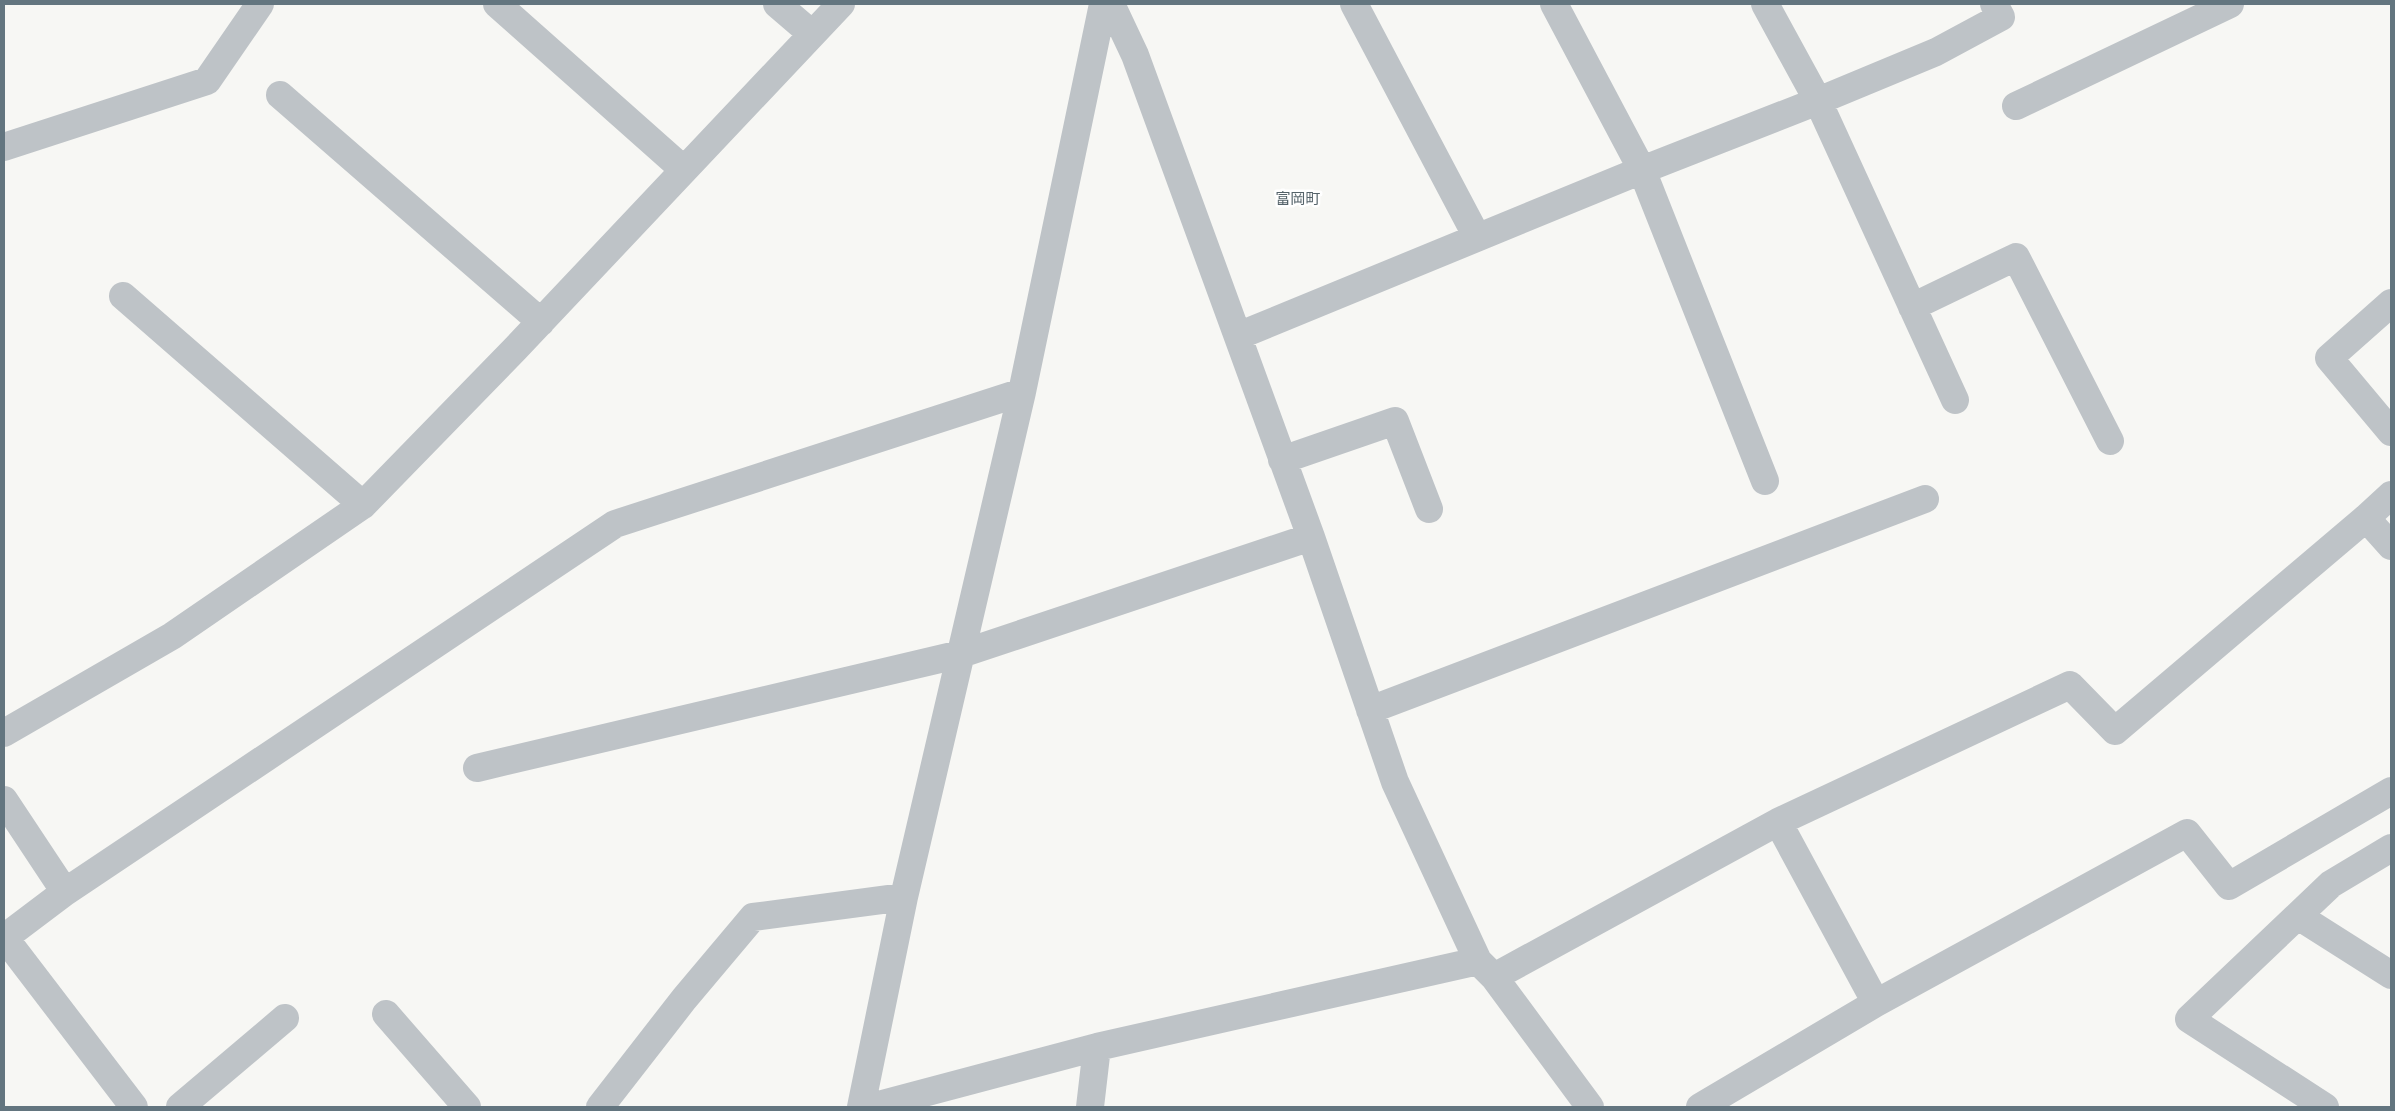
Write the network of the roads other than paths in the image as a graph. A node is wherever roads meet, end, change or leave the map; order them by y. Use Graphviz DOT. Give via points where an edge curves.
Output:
graph roads {
  1 [pos="260,4"];
  2 [pos="497,4"];
  3 [pos="777,4"];
  4 [pos="841,4"];
  5 [pos="1104,4"];
  6 [pos="1111,4"];
  7 [pos="1354,4"];
  8 [pos="1554,4"];
  9 [pos="1765,4"];
  10 [pos="1994,4"];
  11 [pos="2230,4"];
  12 [pos="812,34"];
  13 [pos="280,95"];
  14 [pos="1818,101"];
  15 [pos="2016,106"];
  16 [pos="4,147"];
  17 [pos="684,170"];
  18 [pos="1642,170"];
  19 [pos="1477,237"];
  20 [pos="123,296"];
  21 [pos="2391,303"];
  22 [pos="1912,307"];
  23 [pos="541,322"];
  24 [pos="1238,336"];
  25 [pos="1022,392"];
  26 [pos="1955,400"];
  27 [pos="2391,432"];
  28 [pos="2110,441"];
  29 [pos="1282,460"];
  30 [pos="1765,481"];
  31 [pos="2391,495"];
  32 [pos="1925,499"];
  33 [pos="363,505"];
  34 [pos="1429,509"];
  35 [pos="2366,518"];
  36 [pos="1310,538"];
  37 [pos="2391,546"];
  38 [pos="960,654"];
  39 [pos="1370,710"];
  40 [pos="4,734"];
  41 [pos="477,768"];
  42 [pos="2391,791"];
  43 [pos="4,800"];
  44 [pos="1778,822"];
  45 [pos="2391,848"];
  46 [pos="65,892"];
  47 [pos="904,897"];
  48 [pos="2298,916"];
  49 [pos="4,937"];
  50 [pos="1486,969"];
  51 [pos="2391,975"];
  52 [pos="1876,1003"];
  53 [pos="386,1014"];
  54 [pos="285,1018"];
  55 [pos="1097,1047"];
  56 [pos="134,1107"];
  57 [pos="180,1107"];
  58 [pos="467,1107"];
  59 [pos="600,1107"];
  60 [pos="861,1107"];
  61 [pos="872,1107"];
  62 [pos="1090,1107"];
  63 [pos="1590,1107"];
  64 [pos="1700,1107"];
  65 [pos="2325,1107"];
  1 -- 16 [label="street" via="207,81"];
  2 -- 17 [label="street"];
  3 -- 12 [label="street"];
  4 -- 12 [label="street"];
  5 -- 25 [label="street"];
  6 -- 24 [label="street" via="1136,54"];
  7 -- 19 [label="street"];
  8 -- 18 [label="street"];
  9 -- 14 [label="street"];
  10 -- 14 [label="street" via="2001,17 1936,52"];
  11 -- 15 [label="street"];
  12 -- 17 [label="street"];
  13 -- 23 [label="street"];
  14 -- 18 [label="street"];
  14 -- 22 [label="street"];
  17 -- 23 [label="street"];
  18 -- 19 [label="street"];
  18 -- 30 [label="street"];
  19 -- 24 [label="street"];
  20 -- 33 [label="street"];
  21 -- 27 [label="street" via="2329,358"];
  22 -- 26 [label="street"];
  22 -- 28 [label="street" via="2016,257"];
  23 -- 33 [label="street"];
  24 -- 29 [label="street"];
  25 -- 38 [label="street"];
  25 -- 46 [label="street" via="615,524"];
  29 -- 34 [label="street" via="1395,421"];
  29 -- 36 [label="street"];
  31 -- 35 [label="street"];
  32 -- 39 [label="street"];
  33 -- 40 [label="street" via="172,636"];
  35 -- 37 [label="street"];
  35 -- 44 [label="street" via="2115,731 2070,686"];
  36 -- 38 [label="street"];
  36 -- 39 [label="street"];
  38 -- 41 [label="street"];
  38 -- 47 [label="street"];
  39 -- 50 [label="street" via="1395,782"];
  42 -- 52 [label="street" via="2229,886 2187,833"];
  43 -- 46 [label="street"];
  44 -- 50 [label="street"];
  44 -- 52 [label="street"];
  45 -- 48 [label="street" via="2331,884"];
  46 -- 49 [label="street"];
  47 -- 59 [label="street" via="754,917 684,999"];
  47 -- 60 [label="street"];
  48 -- 51 [label="street"];
  48 -- 65 [label="street" via="2189,1019"];
  49 -- 56 [label="street"];
  50 -- 55 [label="street"];
  50 -- 63 [label="street"];
  52 -- 64 [label="street"];
  53 -- 58 [label="street"];
  54 -- 57 [label="street"];
  55 -- 61 [label="street"];
  55 -- 62 [label="street"];
}
